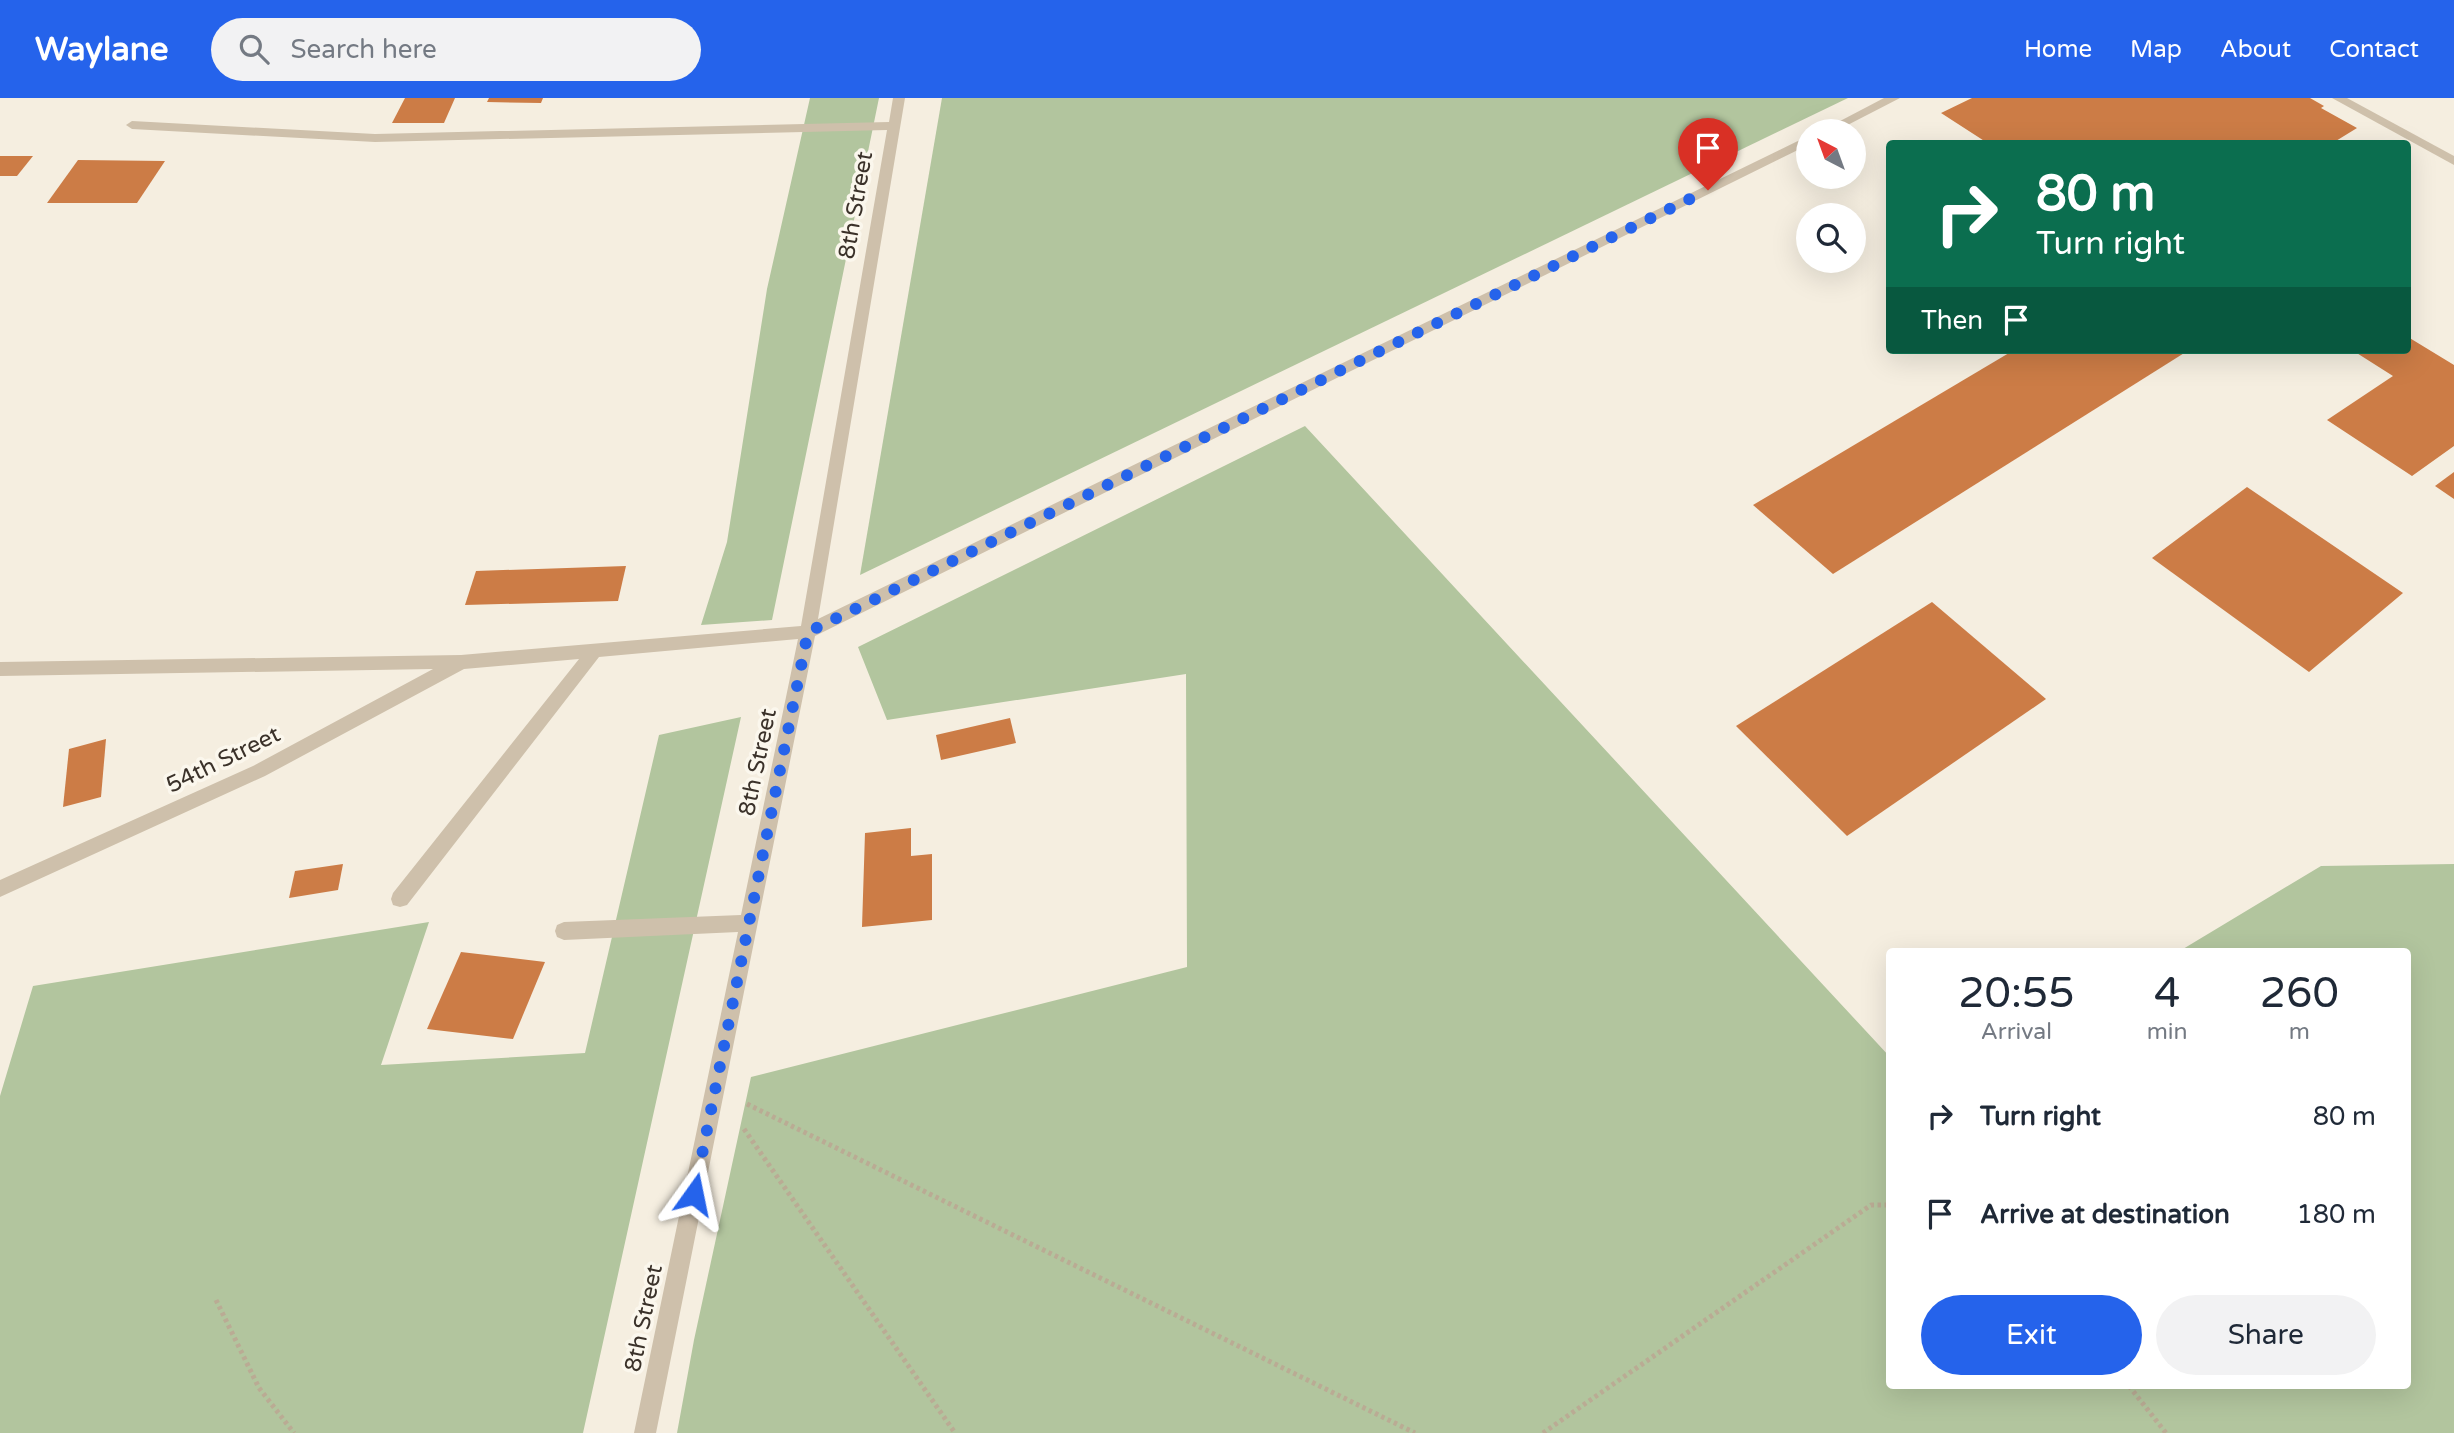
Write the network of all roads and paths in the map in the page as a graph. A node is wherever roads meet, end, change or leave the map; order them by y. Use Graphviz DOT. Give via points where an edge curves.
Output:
graph roads {
  1 [pos="899,98"];
  2 [pos="1894,98"];
  3 [pos="2338,98"];
  4 [pos="1851,119"];
  5 [pos="132,125"];
  6 [pos="894,126"];
  7 [pos="1796,147"];
  8 [pos="2454,161"];
  9 [pos="808,632"];
  10 [pos="595,650"];
  11 [pos="461,662"];
  12 [pos="0,669"];
  13 [pos="0,889"];
  14 [pos="400,899"];
  15 [pos="749,923"];
  16 [pos="564,931"];
  17 [pos="715,1088"];
  18 [pos="1886,1205"];
  19 [pos="216,1300"];
  20 [pos="2131,1389"];
  21 [pos="294,1433"];
  22 [pos="645,1433"];
  23 [pos="955,1433"];
  24 [pos="1415,1433"];
  25 [pos="1543,1433"];
  26 [pos="2166,1433"];
  1 -- 6 [label="street, 8th Street"];
  2 -- 4 [label="street"];
  3 -- 8 [label="street"];
  5 -- 6 [label="street" via="375,138"];
  6 -- 9 [label="street, 8th Street"];
  7 -- 9 [label="street"];
  9 -- 10 [label="street"];
  9 -- 15 [label="street, 8th Street"];
  10 -- 11 [label="street"];
  10 -- 14 [label="street"];
  11 -- 12 [label="street"];
  11 -- 13 [label="street, 54th Street" via="259,771"];
  15 -- 16 [label="street"];
  15 -- 17 [label="street, 8th Street"];
  17 -- 22 [label="street, 8th Street"];
  17 -- 23 [label="path"];
  17 -- 24 [label="path"];
  18 -- 25 [label="path" via="1871,1205"];
  19 -- 21 [label="path" via="259,1388"];
  20 -- 26 [label="path"];
}
